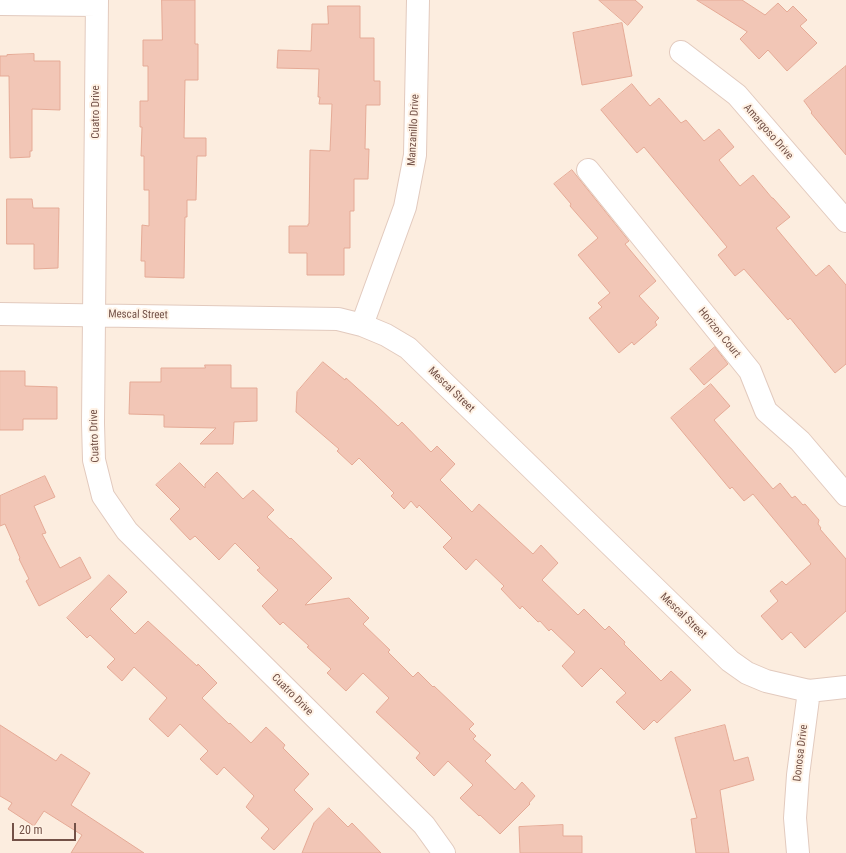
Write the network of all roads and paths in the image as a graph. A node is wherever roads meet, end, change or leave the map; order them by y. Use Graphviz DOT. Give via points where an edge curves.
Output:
graph roads {
  1 [pos="418,0"];
  2 [pos="97,2"];
  3 [pos="0,4"];
  4 [pos="681,52"];
  5 [pos="588,170"];
  6 [pos="846,221"];
  7 [pos="0,314"];
  8 [pos="95,314"];
  9 [pos="362,324"];
  10 [pos="846,495"];
  11 [pos="846,687"];
  12 [pos="809,691"];
  13 [pos="444,853"];
  14 [pos="798,853"];
  1 -- 9 [label="street, Manzanillo Drive" via="415,155 405,207"];
  2 -- 3 [label="street"];
  2 -- 8 [label="street, Cuatro Drive"];
  4 -- 6 [label="street, Amargoso Drive" via="737,96"];
  5 -- 10 [label="street, Horizon Court" via="750,371 766,411 800,441"];
  7 -- 8 [label="street, Mescal Street"];
  8 -- 9 [label="street, Mescal Street" via="338,319"];
  8 -- 13 [label="street, Cuatro Drive" via="94,460 103,496 127,531 424,826"];
  9 -- 12 [label="street, Mescal Street" via="408,348 730,661 747,673 766,681"];
  11 -- 12 [label="street"];
  12 -- 14 [label="street, Donosa Drive" via="795,818"];
}
